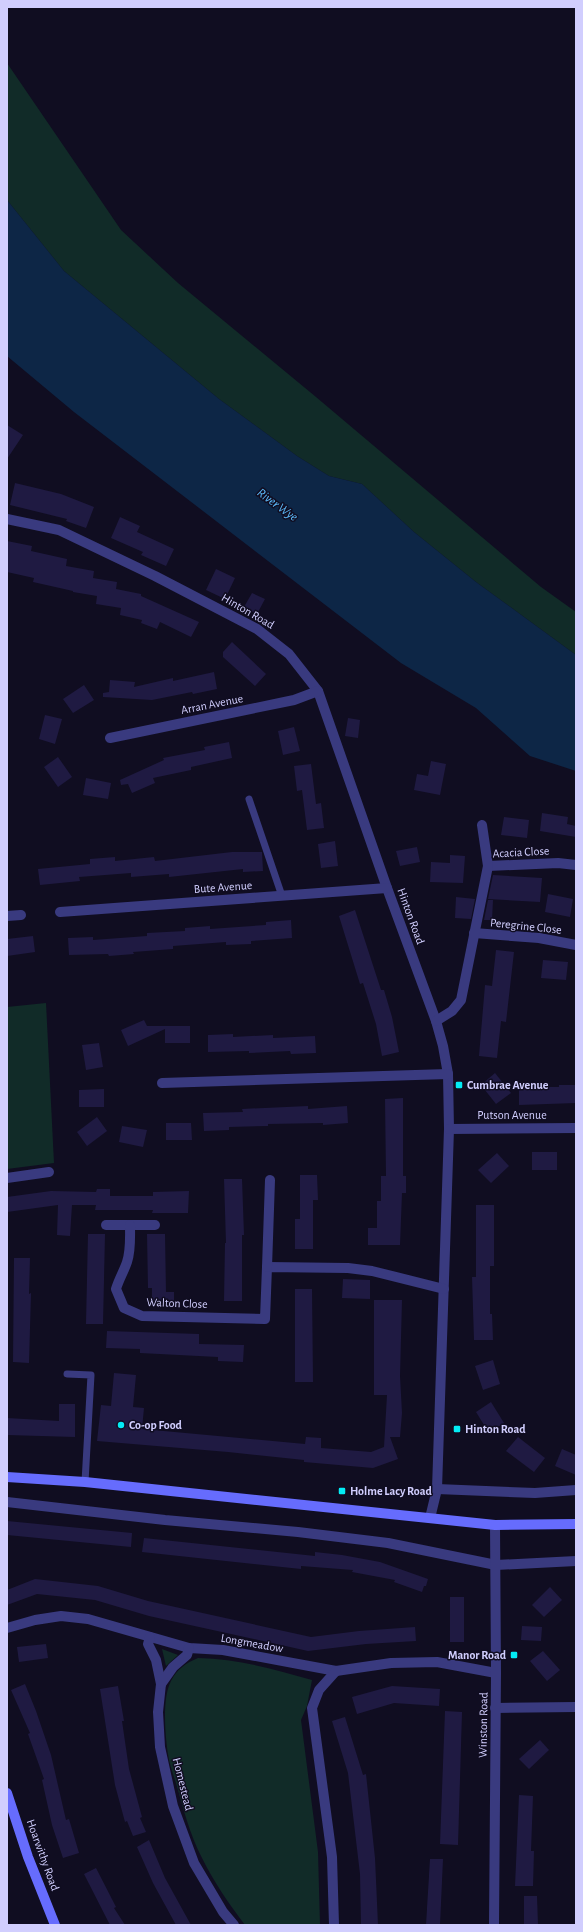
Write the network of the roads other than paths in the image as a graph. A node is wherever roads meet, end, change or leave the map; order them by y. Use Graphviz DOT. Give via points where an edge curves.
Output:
graph roads {
  1 [pos="7,519"];
  2 [pos="318,691"];
  3 [pos="110,738"];
  4 [pos="249,799"];
  5 [pos="482,826"];
  6 [pos="576,865"];
  7 [pos="488,866"];
  8 [pos="387,888"];
  9 [pos="282,896"];
  10 [pos="60,912"];
  11 [pos="21,915"];
  12 [pos="7,916"];
  13 [pos="474,934"];
  14 [pos="576,945"];
  15 [pos="436,1021"];
  16 [pos="448,1074"];
  17 [pos="162,1083"];
  18 [pos="576,1128"];
  19 [pos="449,1129"];
  20 [pos="48,1172"];
  21 [pos="7,1178"];
  22 [pos="270,1180"];
  23 [pos="106,1225"];
  24 [pos="130,1225"];
  25 [pos="155,1225"];
  26 [pos="268,1267"];
  27 [pos="444,1289"];
  28 [pos="67,1374"];
  29 [pos="7,1477"];
  30 [pos="85,1482"];
  31 [pos="437,1488"];
  32 [pos="576,1490"];
  33 [pos="7,1502"];
  34 [pos="430,1518"];
  35 [pos="576,1524"];
  36 [pos="495,1525"];
  37 [pos="576,1561"];
  38 [pos="496,1565"];
  39 [pos="7,1628"];
  40 [pos="150,1638"];
  41 [pos="189,1648"];
  42 [pos="336,1671"];
  43 [pos="496,1673"];
  44 [pos="161,1684"];
  45 [pos="576,1707"];
  46 [pos="495,1708"];
  47 [pos="7,1793"];
  48 [pos="55,1925"];
  49 [pos="234,1925"];
  50 [pos="334,1925"];
  51 [pos="494,1925"];
  1 -- 2 [label="street, Hinton Road" via="59,530 257,629 289,654"];
  2 -- 3 [label="street, Arran Avenue" via="294,700"];
  2 -- 8 [label="street, Hinton Road"];
  4 -- 9 [label="lane"];
  5 -- 7 [label="street"];
  6 -- 7 [label="street, Acacia Close" via="558,863"];
  7 -- 13 [label="street, Acacia Close"];
  8 -- 9 [label="street, Bute Avenue"];
  8 -- 15 [label="street, Hinton Road"];
  9 -- 10 [label="street, Bute Avenue"];
  11 -- 12 [label="street"];
  13 -- 14 [label="street, Peregrine Close" via="539,938"];
  13 -- 15 [label="street, Acacia Close" via="460,1000 452,1011"];
  15 -- 16 [label="street, Hinton Road"];
  16 -- 17 [label="street"];
  16 -- 19 [label="street, Hinton Road"];
  18 -- 19 [label="street, Putson Avenue"];
  19 -- 27 [label="street, Hinton Road"];
  20 -- 21 [label="street"];
  22 -- 26 [label="street, Walton Close"];
  23 -- 24 [label="street"];
  24 -- 25 [label="street"];
  24 -- 26 [label="street, Walton Close" via="130,1251 116,1289 124,1308 142,1316 266,1319"];
  26 -- 27 [label="street" via="348,1268 372,1271"];
  27 -- 31 [label="street, Hinton Road"];
  28 -- 30 [label="lane" via="91,1375"];
  29 -- 30 [label="street"];
  30 -- 34 [label="street"];
  31 -- 32 [label="street" via="535,1493"];
  31 -- 34 [label="street, Hinton Road"];
  33 -- 38 [label="street" via="388,1543"];
  34 -- 36 [label="street"];
  35 -- 36 [label="street"];
  36 -- 38 [label="street, Winston Road"];
  37 -- 38 [label="street"];
  38 -- 43 [label="street, Winston Road"];
  39 -- 40 [label="street, Longmeadow" via="62,1616 88,1618"];
  40 -- 41 [label="street, Longmeadow"];
  40 -- 44 [label="street, Homestead" via="148,1644 156,1660"];
  41 -- 42 [label="street, Longmeadow" via="223,1650"];
  41 -- 44 [label="street" via="187,1655 173,1667"];
  42 -- 43 [label="street, Longmeadow" via="391,1663 437,1662"];
  42 -- 50 [label="street" via="319,1690 312,1708 332,1857"];
  43 -- 46 [label="street, Winston Road"];
  44 -- 49 [label="street, Homestead" via="158,1712 160,1747 173,1806 194,1863 223,1912"];
  45 -- 46 [label="street"];
  46 -- 51 [label="street, Winston Road"];
  47 -- 48 [label="street, Hoarwithy Road" via="28,1857"];
}
